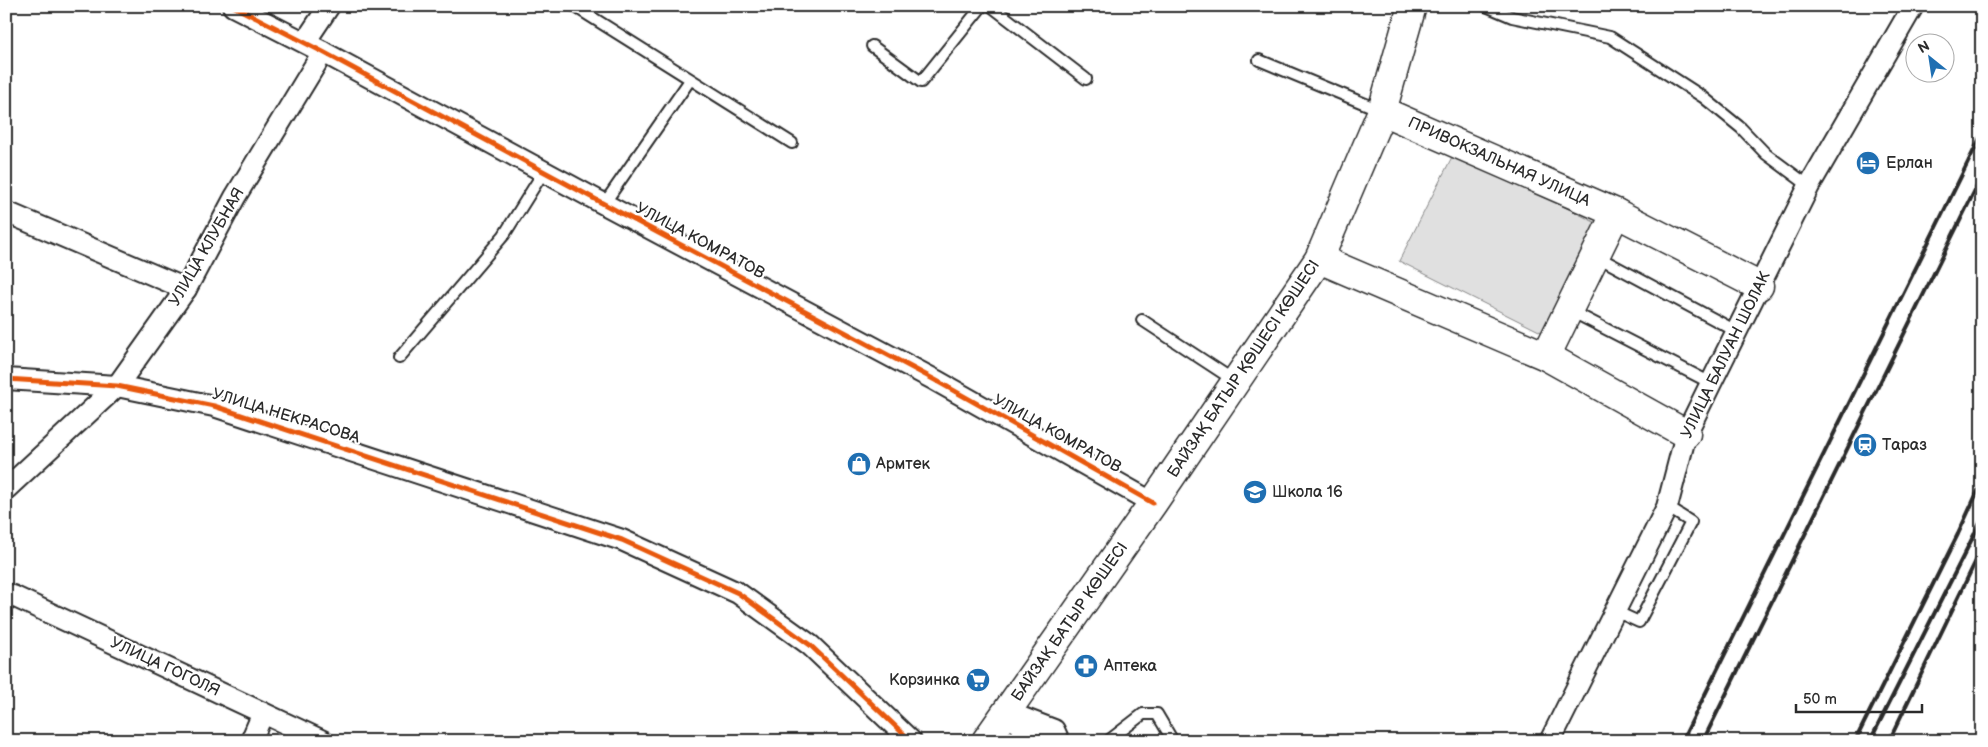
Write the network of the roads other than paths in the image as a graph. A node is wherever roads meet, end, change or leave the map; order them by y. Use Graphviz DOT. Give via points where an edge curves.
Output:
graph roads {
  1 [pos="233,6"];
  2 [pos="328,6"];
  3 [pos="574,6"];
  4 [pos="982,6"];
  5 [pos="991,6"];
  6 [pos="1412,6"];
  7 [pos="1486,6"];
  8 [pos="1913,6"];
  9 [pos="304,42"];
  10 [pos="872,46"];
  11 [pos="323,52"];
  12 [pos="1259,60"];
  13 [pos="690,80"];
  14 [pos="1086,80"];
  15 [pos="1382,111"];
  16 [pos="792,144"];
  17 [pos="544,171"];
  18 [pos="1809,186"];
  19 [pos="604,204"];
  20 [pos="6,212"];
  21 [pos="1616,213"];
  22 [pos="1595,256"];
  23 [pos="1319,259"];
  24 [pos="1759,286"];
  25 [pos="186,289"];
  26 [pos="1568,310"];
  27 [pos="1142,320"];
  28 [pos="1736,331"];
  29 [pos="1546,356"];
  30 [pos="399,358"];
  31 [pos="6,379"];
  32 [pos="1236,382"];
  33 [pos="1711,383"];
  34 [pos="117,386"];
  35 [pos="1686,434"];
  36 [pos="6,489"];
  37 [pos="1153,503"];
  38 [pos="1667,508"];
  39 [pos="6,594"];
  40 [pos="1615,611"];
  41 [pos="263,713"];
  42 [pos="1011,714"];
  43 [pos="251,741"];
  44 [pos="323,741"];
  45 [pos="911,741"];
  46 [pos="986,741"];
  47 [pos="1027,741"];
  48 [pos="1060,741"];
  49 [pos="1108,741"];
  50 [pos="1173,741"];
  51 [pos="1550,741"];
  1 -- 9 [label="street, УЛИЦА КОМРАТОВ"];
  2 -- 9 [label="street"];
  3 -- 13 [label="lane"];
  4 -- 10 [label="lane" via="921,82"];
  5 -- 14 [label="lane"];
  6 -- 15 [label="street, БАЙЗАҚ БАТЫР ҚӨШЕСІ КӨШЕСІ"];
  7 -- 18 [label="lane" via="1512,17 1610,36 1703,97 1741,128 1766,154"];
  8 -- 18 [label="street, УЛИЦА БАЛУАН ШОЛАК"];
  9 -- 11 [label="street, УЛИЦА КОМРАТОВ"];
  11 -- 17 [label="street, УЛИЦА КОМРАТОВ"];
  11 -- 25 [label="street, УЛИЦА КЛУБНАЯ" via="235,197"];
  12 -- 15 [label="lane"];
  13 -- 16 [label="lane"];
  13 -- 19 [label="lane"];
  15 -- 21 [label="street, ПРИВОКЗАЛЬНАЯ УЛИЦА"];
  15 -- 23 [label="street, БАЙЗАҚ БАТЫР ҚӨШЕСІ КӨШЕСІ"];
  17 -- 19 [label="street, УЛИЦА КОМРАТОВ"];
  17 -- 30 [label="lane" via="504,234"];
  18 -- 24 [label="street, УЛИЦА БАЛУАН ШОЛАК"];
  19 -- 37 [label="street, УЛИЦА КОМРАТОВ" via="935,380"];
  20 -- 25 [label="street"];
  21 -- 22 [label="street"];
  21 -- 24 [label="street, ПРИВОКЗАЛЬНАЯ УЛИЦА"];
  22 -- 26 [label="street"];
  22 -- 28 [label="lane"];
  23 -- 29 [label="street"];
  23 -- 32 [label="street, БАЙЗАҚ БАТЫР ҚӨШЕСІ КӨШЕСІ"];
  24 -- 28 [label="street, УЛИЦА БАЛУАН ШОЛАК"];
  25 -- 34 [label="street, УЛИЦА КЛУБНАЯ"];
  26 -- 29 [label="street"];
  26 -- 33 [label="lane"];
  27 -- 32 [label="lane"];
  28 -- 33 [label="street, УЛИЦА БАЛУАН ШОЛАК"];
  29 -- 35 [label="street"];
  31 -- 34 [label="street, УЛИЦА НЕКРАСОВА"];
  32 -- 37 [label="street, БАЙЗАҚ БАТЫР ҚӨШЕСІ КӨШЕСІ"];
  33 -- 35 [label="street, УЛИЦА БАЛУАН ШОЛАК"];
  34 -- 36 [label="street, УЛИЦА КЛУБНАЯ"];
  34 -- 45 [label="street, УЛИЦА НЕКРАСОВА" via="214,406 622,540 738,592 810,645"];
  35 -- 38 [label="street, УЛИЦА БАЛУАН ШОЛАК"];
  37 -- 42 [label="street, БАЙЗАҚ БАТЫР КӨШЕСІ"];
  38 -- 40 [label="street, УЛИЦА БАЛУАН ШОЛАК"];
  38 -- 40 [label="lane" via="1691,522 1639,622"];
  39 -- 41 [label="street, УЛИЦА ГОГОЛЯ"];
  40 -- 51 [label="street, УЛИЦА БАЛУАН ШОЛАК"];
  41 -- 43 [label="street"];
  41 -- 44 [label="street, УЛИЦА ГОГОЛЯ"];
  42 -- 46 [label="street, БАЙЗАҚ БАТЫР КӨШЕСІ"];
  42 -- 47 [label="street"];
  42 -- 48 [label="street" via="1054,730"];
  49 -- 50 [label="lane" via="1143,714 1158,714"];
}
